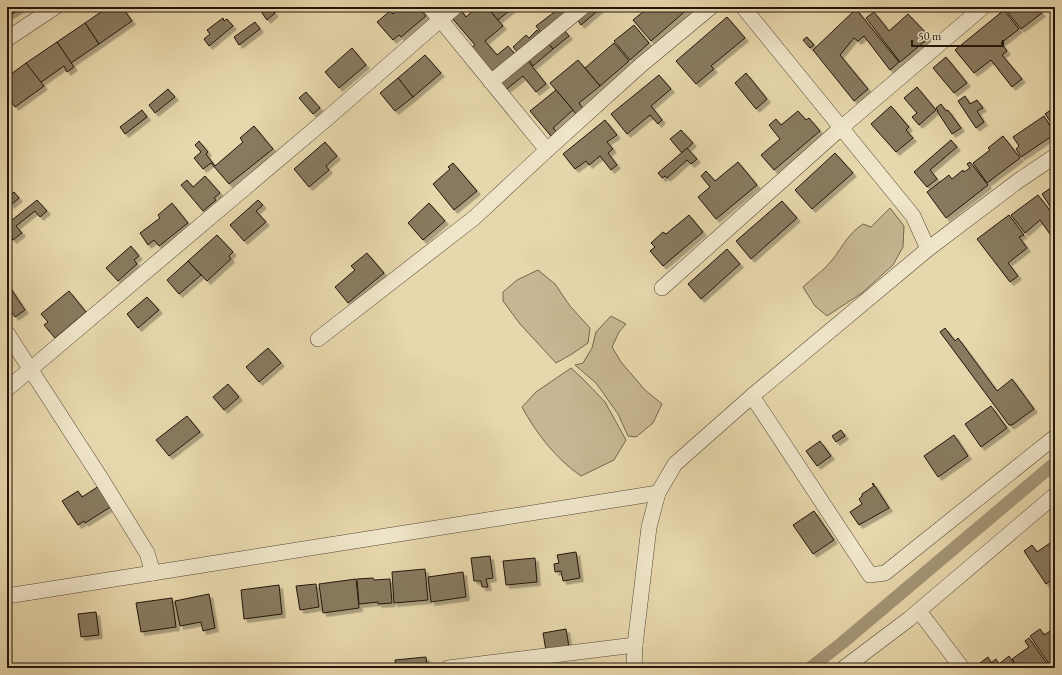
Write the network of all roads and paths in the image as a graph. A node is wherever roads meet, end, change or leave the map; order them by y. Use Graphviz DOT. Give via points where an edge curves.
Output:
graph roads {
  1 [pos="55,7"];
  2 [pos="430,7"];
  3 [pos="455,7"];
  4 [pos="583,7"];
  5 [pos="710,7"];
  6 [pos="743,7"];
  7 [pos="983,7"];
  8 [pos="440,19"];
  9 [pos="7,38"];
  10 [pos="491,82"];
  11 [pos="842,127"];
  12 [pos="547,150"];
  13 [pos="1055,156"];
  14 [pos="928,249"];
  15 [pos="662,288"];
  16 [pos="7,333"];
  17 [pos="318,339"];
  18 [pos="31,370"];
  19 [pos="7,389"];
  20 [pos="752,396"];
  21 [pos="1055,437"];
  22 [pos="658,493"];
  23 [pos="1055,495"];
  24 [pos="153,573"];
  25 [pos="7,596"];
  26 [pos="919,610"];
  27 [pos="634,645"];
  28 [pos="448,668"];
  29 [pos="634,668"];
  30 [pos="844,668"];
  31 [pos="962,668"];
  1 -- 9 [label="street"];
  2 -- 8 [label="street"];
  3 -- 8 [label="street"];
  4 -- 10 [label="street"];
  5 -- 12 [label="street"];
  6 -- 11 [label="street"];
  7 -- 11 [label="street"];
  8 -- 10 [label="street"];
  8 -- 18 [label="street"];
  10 -- 12 [label="street"];
  11 -- 14 [label="street" via="914,216"];
  11 -- 15 [label="street"];
  12 -- 17 [label="street" via="474,218"];
  13 -- 14 [label="street"];
  14 -- 20 [label="street"];
  16 -- 18 [label="street"];
  18 -- 19 [label="street"];
  18 -- 24 [label="street" via="143,546"];
  20 -- 21 [label="street" via="870,574 885,573"];
  20 -- 22 [label="street" via="675,464"];
  22 -- 24 [label="street"];
  22 -- 27 [label="street" via="649,526"];
  23 -- 26 [label="street"];
  24 -- 25 [label="street"];
  26 -- 30 [label="street"];
  26 -- 31 [label="street"];
  27 -- 28 [label="street"];
  27 -- 29 [label="street"];
}
